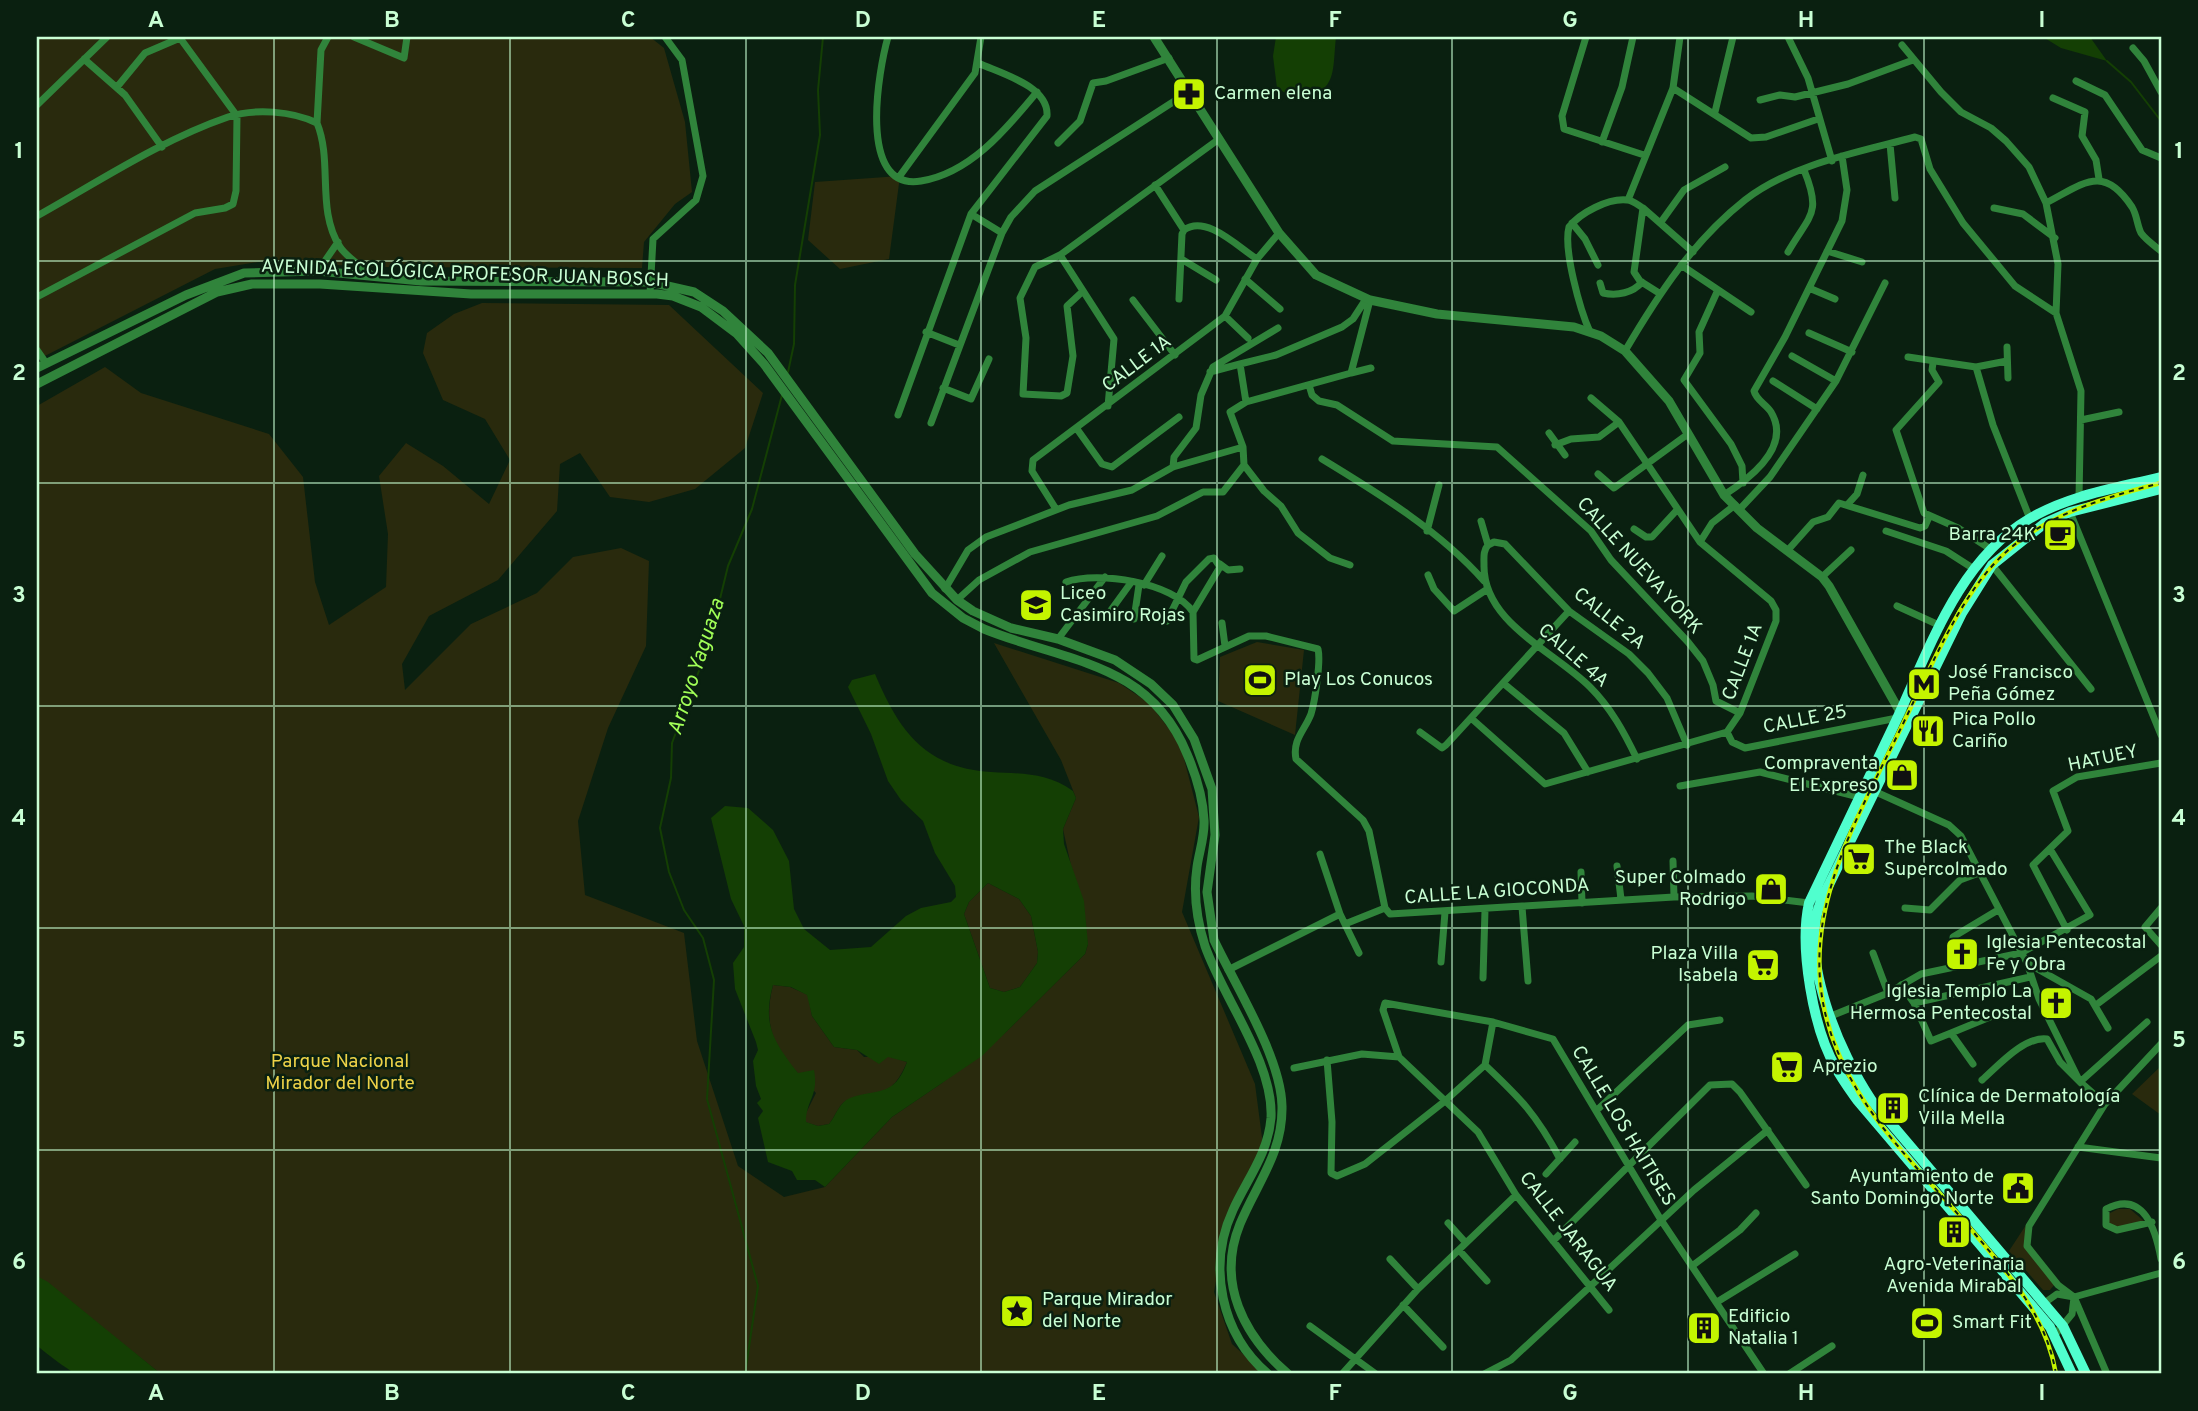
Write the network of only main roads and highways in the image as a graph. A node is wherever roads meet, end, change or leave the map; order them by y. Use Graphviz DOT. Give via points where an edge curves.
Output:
graph roads {
  1 [pos="2161,477"];
  2 [pos="2161,489"];
  3 [pos="2039,1307"];
  4 [pos="2072,1374"];
  5 [pos="2085,1374"];
  1 -- 3 [label="main road" via="2079,498 2030,519 1975,569 1941,626 1809,903 1803,942 1823,1038 1835,1067 1857,1100"];
  2 -- 3 [label="main road" via="2070,512 2045,523 1992,565 1969,600 1817,913 1816,961 1844,1053 1872,1101"];
  3 -- 4 [label="main road"];
  3 -- 5 [label="main road" via="2063,1326"];
}
